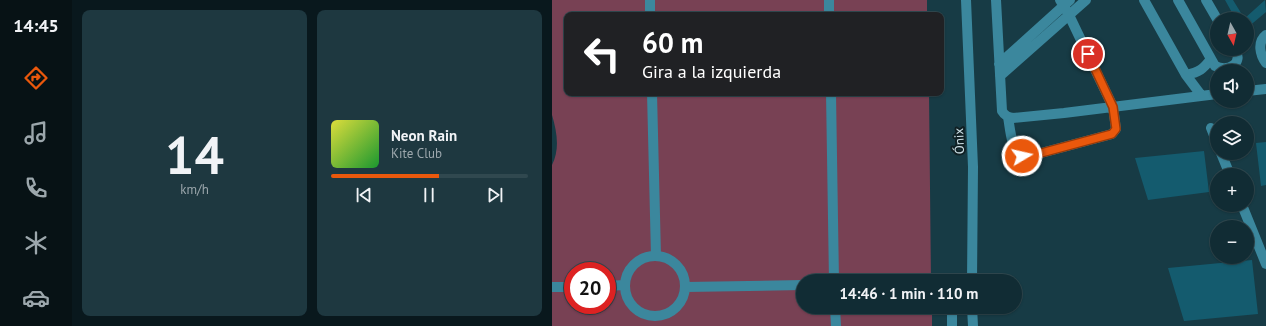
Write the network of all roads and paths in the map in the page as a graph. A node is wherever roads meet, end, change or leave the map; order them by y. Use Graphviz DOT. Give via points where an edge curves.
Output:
graph roads {
  1 [pos="650,0"];
  2 [pos="829,0"];
  3 [pos="966,0"];
  4 [pos="996,0"];
  5 [pos="1086,0"];
  6 [pos="1144,0"];
  7 [pos="1178,0"];
  8 [pos="1206,0"];
  9 [pos="1066,5"];
  10 [pos="650,12"];
  11 [pos="829,12"];
  12 [pos="1213,12"];
  13 [pos="1044,23"];
  14 [pos="1049,32"];
  15 [pos="1266,35"];
  16 [pos="1027,45"];
  17 [pos="1238,56"];
  18 [pos="1211,59"];
  19 [pos="1266,63"];
  20 [pos="1000,64"];
  21 [pos="1186,75"];
  22 [pos="1000,76"];
  23 [pos="1266,88"];
  24 [pos="1254,89"];
  25 [pos="1210,94"];
  26 [pos="1200,95"];
  27 [pos="652,96"];
  28 [pos="831,96"];
  29 [pos="1113,107"];
  30 [pos="1008,117"];
  31 [pos="1245,212"];
  32 [pos="656,256"];
  33 [pos="1266,264"];
  34 [pos="834,274"];
  35 [pos="972,274"];
  36 [pos="796,285"];
  37 [pos="616,286"];
  38 [pos="624,286"];
  39 [pos="552,287"];
  40 [pos="564,287"];
  41 [pos="686,287"];
  42 [pos="835,314"];
  43 [pos="952,314"];
  44 [pos="972,314"];
  45 [pos="654,321"];
  46 [pos="836,326"];
  47 [pos="952,326"];
  48 [pos="973,326"];
  1 -- 10 [label="street"];
  2 -- 11 [label="street"];
  3 -- 35 [label="street, Ónix" via="973,168"];
  4 -- 20 [label="street"];
  5 -- 9 [label="street"];
  6 -- 21 [label="street"];
  7 -- 18 [label="street"];
  8 -- 12 [label="street"];
  9 -- 13 [label="street"];
  9 -- 14 [label="street"];
  9 -- 29 [label="street"];
  13 -- 14 [label="street"];
  13 -- 16 [label="street"];
  14 -- 16 [label="street"];
  15 -- 19 [label="street" via="1260,44"];
  16 -- 20 [label="street"];
  16 -- 22 [label="street"];
  17 -- 18 [label="street" via="1234,65 1229,68 1215,66"];
  18 -- 21 [label="street" via="1203,69"];
  20 -- 22 [label="street"];
  21 -- 26 [label="street"];
  22 -- 30 [label="street" via="1002,111"];
  23 -- 24 [label="street"];
  25 -- 26 [label="street"];
  26 -- 29 [label="street"];
  27 -- 32 [label="street"];
  28 -- 34 [label="street"];
  29 -- 30 [label="street" via="1064,114"];
  29 -- 30 [label="street" via="1116,129 1112,134 1030,156 1022,156 1016,152"];
  31 -- 33 [label="street"];
  32 -- 38 [label="street" via="649,256 636,262 628,272"];
  32 -- 41 [label="street" via="662,256 675,263 683,274"];
  36 -- 41 [label="street"];
  37 -- 38 [label="street"];
  38 -- 45 [label="street" via="627,299 635,310"];
  39 -- 40 [label="street"];
  41 -- 45 [label="street" via="682,300 674,310"];
  42 -- 46 [label="street"];
  43 -- 47 [label="street"];
  44 -- 48 [label="street"];
}
